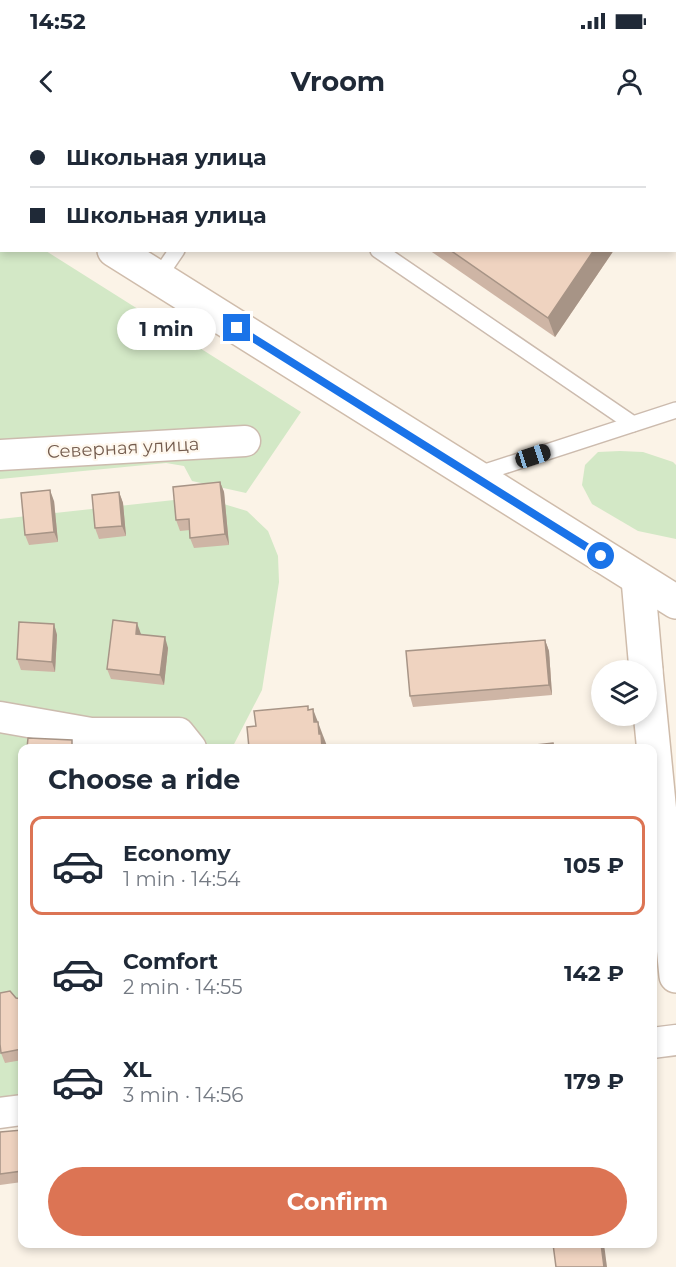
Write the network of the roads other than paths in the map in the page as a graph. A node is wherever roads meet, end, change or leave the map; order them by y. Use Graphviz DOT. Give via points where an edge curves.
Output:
graph roads {
  1 [pos="117,252"];
  2 [pos="176,252"];
  3 [pos="381,252"];
  4 [pos="158,278"];
  5 [pos="676,410"];
  6 [pos="633,424"];
  7 [pos="245,441"];
  8 [pos="0,455"];
  9 [pos="473,476"];
  10 [pos="638,579"];
  11 [pos="676,602"];
  12 [pos="645,660"];
  13 [pos="0,717"];
  14 [pos="652,726"];
  15 [pos="188,744"];
  16 [pos="654,744"];
  17 [pos="657,772"];
  18 [pos="673,920"];
  19 [pos="676,976"];
  20 [pos="676,1040"];
  21 [pos="657,1042"];
  22 [pos="18,1111"];
  23 [pos="0,1113"];
  1 -- 4 [label="main road"];
  2 -- 4 [label="lane"];
  3 -- 6 [label="lane"];
  4 -- 9 [label="main road"];
  5 -- 6 [label="lane"];
  6 -- 9 [label="lane"];
  7 -- 8 [label="street, Северная улица"];
  9 -- 10 [label="main road"];
  10 -- 11 [label="main road"];
  10 -- 12 [label="main road"];
  13 -- 15 [label="street" via="91,733 179,734"];
  14 -- 16 [label="main road"];
  17 -- 18 [label="main road"];
  18 -- 19 [label="main road"];
  20 -- 21 [label="street"];
  22 -- 23 [label="street"];
}
